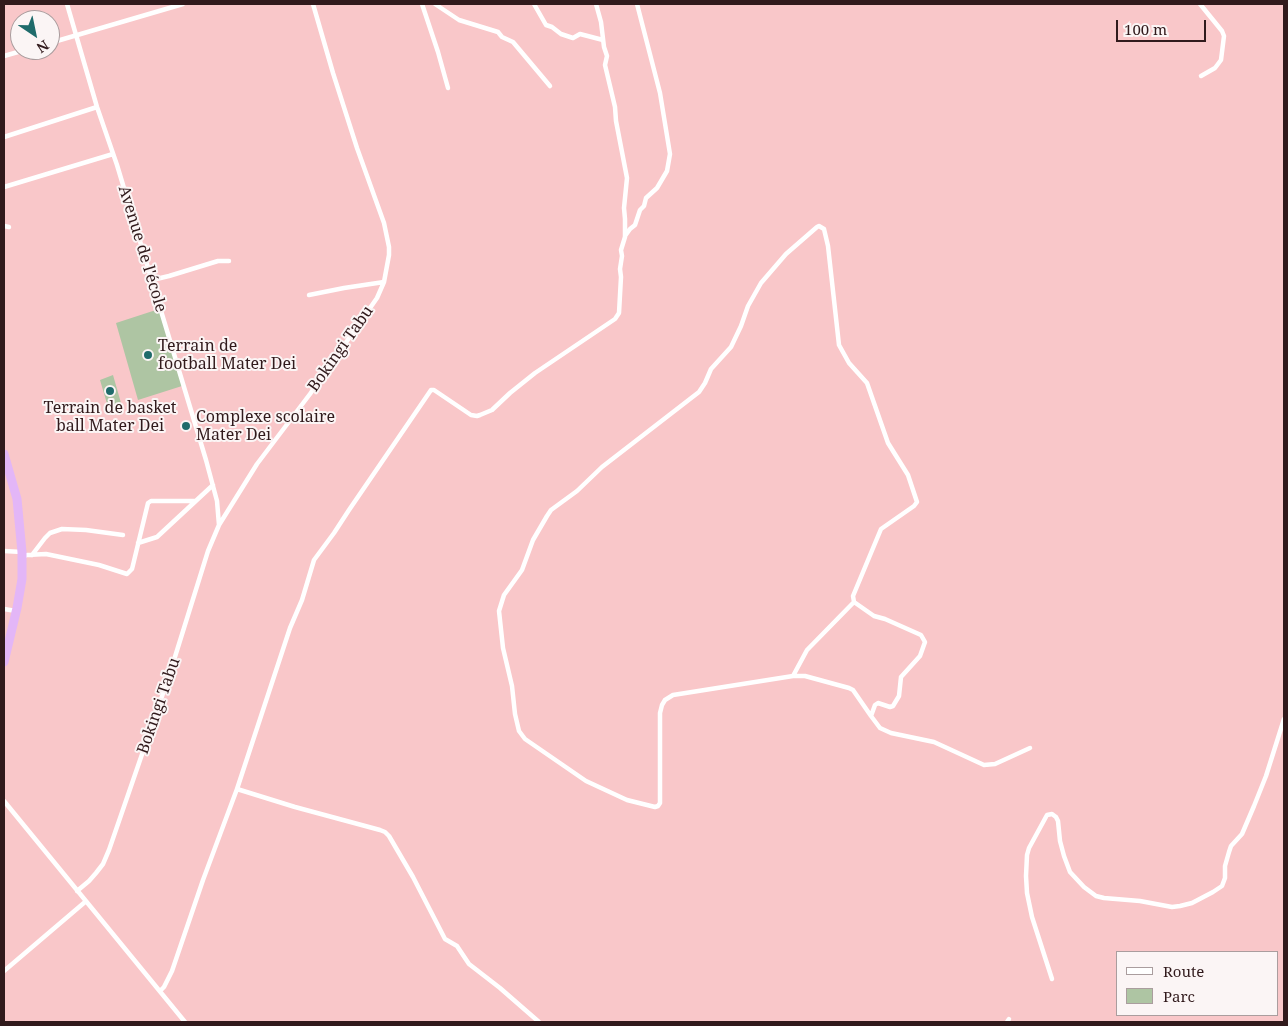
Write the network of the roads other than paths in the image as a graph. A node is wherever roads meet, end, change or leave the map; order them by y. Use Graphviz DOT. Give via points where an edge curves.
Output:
graph roads {
  1 [pos="67,4"];
  2 [pos="183,4"];
  3 [pos="313,4"];
  4 [pos="422,4"];
  5 [pos="435,4"];
  6 [pos="534,4"];
  7 [pos="596,4"];
  8 [pos="637,4"];
  9 [pos="1200,4"];
  10 [pos="76,36"];
  11 [pos="60,40"];
  12 [pos="603,40"];
  13 [pos="1201,76"];
  14 [pos="550,86"];
  15 [pos="448,88"];
  16 [pos="97,108"];
  17 [pos="4,137"];
  18 [pos="113,154"];
  19 [pos="4,187"];
  20 [pos="624,237"];
  21 [pos="229,261"];
  22 [pos="152,280"];
  23 [pos="384,282"];
  24 [pos="309,295"];
  25 [pos="4,454"];
  26 [pos="213,485"];
  27 [pos="195,501"];
  28 [pos="219,525"];
  29 [pos="123,535"];
  30 [pos="138,543"];
  31 [pos="4,552"];
  32 [pos="25,554"];
  33 [pos="854,602"];
  34 [pos="4,609"];
  35 [pos="16,611"];
  36 [pos="5,657"];
  37 [pos="793,676"];
  38 [pos="871,716"];
  39 [pos="1284,719"];
  40 [pos="1030,748"];
  41 [pos="237,789"];
  42 [pos="4,802"];
  43 [pos="77,891"];
  44 [pos="85,902"];
  45 [pos="4,971"];
  46 [pos="1052,978"];
  47 [pos="160,991"];
  48 [pos="185,1022"];
  49 [pos="539,1022"];
  1 -- 10 [label="street, Avenue de l'école"];
  2 -- 10 [label="street"];
  3 -- 23 [label="street, Bokingi Tabu" via="357,148 384,223 389,255"];
  4 -- 15 [label="street"];
  5 -- 14 [label="street" via="459,20 499,33 512,41"];
  6 -- 12 [label="street" via="546,25 561,34 573,38 580,34"];
  7 -- 12 [label="street"];
  8 -- 20 [label="street" via="660,93 670,154 667,171 657,188 646,198 635,225"];
  9 -- 13 [label="street" via="1224,36 1221,60"];
  10 -- 11 [label="street"];
  10 -- 16 [label="street, Avenue de l'école"];
  12 -- 20 [label="street" via="627,178"];
  16 -- 17 [label="street"];
  16 -- 18 [label="street, Avenue de l'école"];
  18 -- 19 [label="street"];
  18 -- 22 [label="street, Avenue de l'école"];
  20 -- 41 [label="street" via="620,312 615,319 536,373 492,410 480,415 471,415 434,390 429,392 314,560"];
  21 -- 22 [label="street"];
  22 -- 26 [label="street, Avenue de l'école"];
  23 -- 24 [label="street"];
  23 -- 28 [label="street, Bokingi Tabu" via="377,298 242,486"];
  25 -- 32 [label="highway" via="17,499"];
  26 -- 27 [label="street"];
  26 -- 28 [label="street, Avenue de l'école"];
  27 -- 30 [label="street" via="157,537"];
  27 -- 30 [label="street" via="149,501"];
  28 -- 43 [label="street, Bokingi Tabu" via="109,850 96,873"];
  29 -- 32 [label="street" via="62,529 50,533"];
  30 -- 32 [label="street" via="132,569 127,574 46,554"];
  31 -- 32 [label="street"];
  32 -- 35 [label="highway"];
  33 -- 37 [label="street" via="807,650"];
  33 -- 37 [label="street" via="853,596 881,529 917,502 908,475 888,443 866,383 839,345 828,244 824,229 819,226 786,254 761,283 731,347 711,369 699,392 602,467 546,516 522,570 504,595 499,611 515,714 522,735 586,781 640,804 655,807 660,803 660,713 665,700 673,695"];
  33 -- 38 [label="street" via="874,616 921,635 925,642 920,656 901,677 899,696 893,706 878,703"];
  34 -- 35 [label="street"];
  35 -- 36 [label="highway"];
  37 -- 38 [label="street" via="805,676 849,688"];
  38 -- 40 [label="street" via="880,728 891,733 934,742 984,765 995,764"];
  39 -- 46 [label="street" via="1254,806 1242,834 1229,852 1222,886 1192,902 1172,907 1096,896 1070,872 1060,841 1058,821 1052,814 1048,815 1027,855 1026,876 1032,917"];
  41 -- 47 [label="street" via="172,971"];
  41 -- 49 [label="street" via="385,832 414,877 445,939 457,946 469,964"];
  42 -- 43 [label="street"];
  43 -- 44 [label="street"];
  44 -- 45 [label="street"];
  44 -- 47 [label="street"];
  47 -- 48 [label="street"];
}
